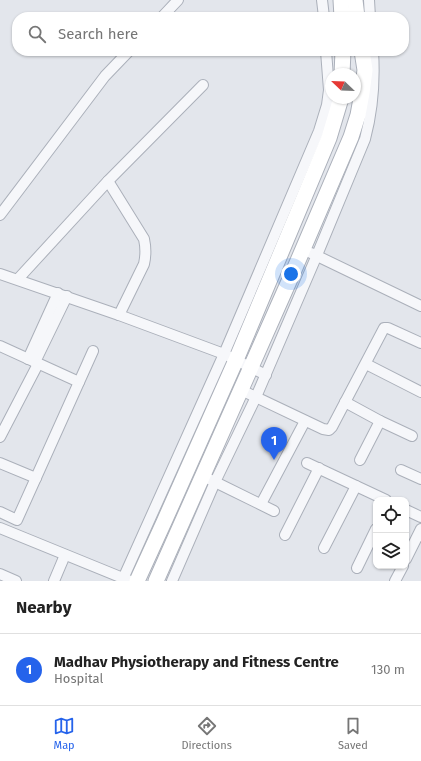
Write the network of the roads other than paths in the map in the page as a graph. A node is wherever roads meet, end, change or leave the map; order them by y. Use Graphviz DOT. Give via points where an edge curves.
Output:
graph roads {
  1 [pos="178,0"];
  2 [pos="322,0"];
  3 [pos="341,0"];
  4 [pos="355,0"];
  5 [pos="369,0"];
  6 [pos="167,12"];
  7 [pos="323,12"];
  8 [pos="342,12"];
  9 [pos="356,12"];
  10 [pos="370,12"];
  11 [pos="124,56"];
  12 [pos="326,56"];
  13 [pos="343,56"];
  14 [pos="363,56"];
  15 [pos="373,56"];
  16 [pos="342,68"];
  17 [pos="203,85"];
  18 [pos="338,104"];
  19 [pos="108,180"];
  20 [pos="0,214"];
  21 [pos="303,249"];
  22 [pos="317,256"];
  23 [pos="0,274"];
  24 [pos="18,279"];
  25 [pos="63,295"];
  26 [pos="421,306"];
  27 [pos="118,315"];
  28 [pos="421,343"];
  29 [pos="1,348"];
  30 [pos="93,351"];
  31 [pos="230,357"];
  32 [pos="34,361"];
  33 [pos="366,364"];
  34 [pos="251,368"];
  35 [pos="266,375"];
  36 [pos="79,382"];
  37 [pos="241,390"];
  38 [pos="421,392"];
  39 [pos="256,397"];
  40 [pos="345,402"];
  41 [pos="305,421"];
  42 [pos="380,421"];
  43 [pos="0,436"];
  44 [pos="412,436"];
  45 [pos="360,460"];
  46 [pos="0,463"];
  47 [pos="307,463"];
  48 [pos="319,468"];
  49 [pos="401,470"];
  50 [pos="36,478"];
  51 [pos="209,479"];
  52 [pos="421,479"];
  53 [pos="356,486"];
  54 [pos="380,497"];
  55 [pos="261,504"];
  56 [pos="274,511"];
  57 [pos="409,511"];
  58 [pos="0,512"];
  59 [pos="421,517"];
  60 [pos="0,528"];
  61 [pos="421,529"];
  62 [pos="374,533"];
  63 [pos="285,535"];
  64 [pos="324,548"];
  65 [pos="409,554"];
  66 [pos="65,555"];
  67 [pos="357,568"];
  68 [pos="401,569"];
  69 [pos="0,574"];
  70 [pos="128,580"];
  71 [pos="16,581"];
  72 [pos="54,581"];
  73 [pos="156,581"];
  74 [pos="172,581"];
  75 [pos="395,581"];
  1 -- 6 [label="street"];
  2 -- 7 [label="street"];
  3 -- 8 [label="street"];
  4 -- 9 [label="street"];
  5 -- 10 [label="street"];
  11 -- 20 [label="street" via="105,76"];
  12 -- 31 [label="street" via="329,90 319,131"];
  13 -- 16 [label="street"];
  14 -- 21 [label="street" via="364,70 358,115"];
  15 -- 22 [label="street" via="373,96 369,126"];
  17 -- 19 [label="street"];
  18 -- 31 [label="street" via="329,138"];
  19 -- 24 [label="street"];
  19 -- 27 [label="street" via="144,239 146,248 144,264"];
  21 -- 22 [label="street"];
  21 -- 34 [label="street"];
  22 -- 26 [label="street"];
  22 -- 35 [label="street"];
  23 -- 24 [label="street"];
  24 -- 25 [label="street"];
  25 -- 27 [label="street"];
  25 -- 32 [label="street"];
  27 -- 31 [label="street"];
  28 -- 33 [label="street" via="385,328"];
  29 -- 32 [label="street"];
  30 -- 36 [label="street"];
  31 -- 34 [label="street"];
  31 -- 70 [label="street" via="168,515"];
  32 -- 36 [label="street"];
  32 -- 43 [label="street"];
  33 -- 38 [label="street"];
  33 -- 40 [label="street"];
  34 -- 35 [label="street"];
  34 -- 37 [label="street"];
  35 -- 39 [label="street"];
  36 -- 50 [label="street"];
  37 -- 39 [label="street"];
  37 -- 51 [label="street"];
  39 -- 41 [label="street"];
  39 -- 51 [label="street"];
  40 -- 41 [label="street" via="329,430"];
  40 -- 42 [label="street"];
  41 -- 55 [label="street"];
  42 -- 44 [label="street"];
  42 -- 45 [label="street"];
  46 -- 50 [label="street"];
  47 -- 48 [label="street"];
  48 -- 53 [label="street"];
  48 -- 63 [label="street"];
  49 -- 52 [label="street"];
  50 -- 58 [label="street" via="17,520"];
  51 -- 55 [label="street"];
  51 -- 73 [label="street"];
  51 -- 74 [label="street"];
  53 -- 54 [label="street"];
  53 -- 64 [label="street"];
  55 -- 56 [label="street"];
  57 -- 59 [label="street"];
  60 -- 66 [label="street"];
  61 -- 65 [label="street"];
  62 -- 67 [label="street"];
  66 -- 70 [label="street"];
  66 -- 72 [label="street"];
  68 -- 75 [label="street"];
  69 -- 71 [label="street"];
}
